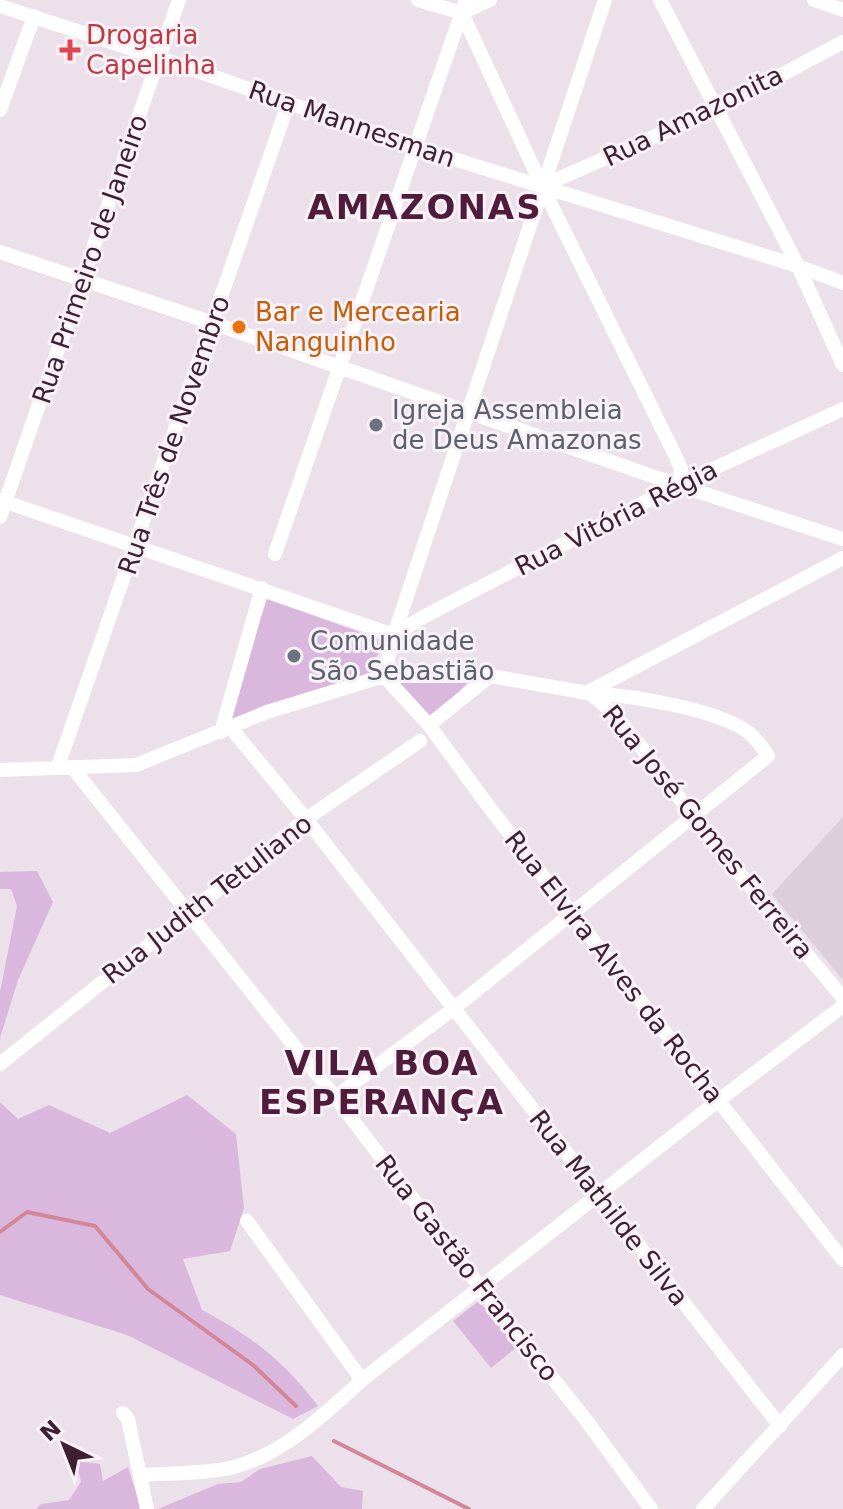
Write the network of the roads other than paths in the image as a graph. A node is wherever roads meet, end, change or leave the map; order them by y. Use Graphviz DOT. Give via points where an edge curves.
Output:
graph roads {
  1 [pos="179,0"];
  2 [pos="418,0"];
  3 [pos="490,0"];
  4 [pos="605,0"];
  5 [pos="660,0"];
  6 [pos="814,0"];
  7 [pos="0,6"];
  8 [pos="464,7"];
  9 [pos="843,10"];
  10 [pos="34,16"];
  11 [pos="843,42"];
  12 [pos="160,58"];
  13 [pos="288,104"];
  14 [pos="717,109"];
  15 [pos="0,110"];
  16 [pos="415,147"];
  17 [pos="542,186"];
  18 [pos="0,252"];
  19 [pos="798,266"];
  20 [pos="83,280"];
  21 [pos="843,283"];
  22 [pos="213,323"];
  23 [pos="843,365"];
  24 [pos="339,367"];
  25 [pos="843,409"];
  26 [pos="468,411"];
  27 [pos="678,485"];
  28 [pos="3,501"];
  29 [pos="0,517"];
  30 [pos="843,539"];
  31 [pos="134,547"];
  32 [pos="275,554"];
  33 [pos="843,558"];
  34 [pos="262,588"];
  35 [pos="394,635"];
  36 [pos="384,676"];
  37 [pos="490,676"];
  38 [pos="588,693"];
  39 [pos="429,725"];
  40 [pos="226,730"];
  41 [pos="420,741"];
  42 [pos="65,766"];
  43 [pos="0,770"];
  44 [pos="694,817"];
  45 [pos="306,819"];
  46 [pos="187,912"];
  47 [pos="571,913"];
  48 [pos="843,998"];
  49 [pos="843,1006"];
  50 [pos="453,1009"];
  51 [pos="0,1064"];
  52 [pos="335,1097"];
  53 [pos="719,1100"];
  54 [pos="599,1195"];
  55 [pos="247,1221"];
  56 [pos="843,1260"];
  57 [pos="481,1288"];
  58 [pos="843,1355"];
  59 [pos="362,1380"];
  60 [pos="123,1413"];
  61 [pos="780,1426"];
  62 [pos="140,1475"];
  63 [pos="147,1509"];
  64 [pos="651,1509"];
  65 [pos="703,1509"];
  1 -- 12 [label="street, Rua Primeiro de Janeiro"];
  2 -- 8 [label="street"];
  3 -- 8 [label="street"];
  4 -- 17 [label="street"];
  5 -- 14 [label="street"];
  6 -- 9 [label="street"];
  7 -- 10 [label="street, Rua Mannesman"];
  8 -- 16 [label="street"];
  8 -- 17 [label="street"];
  10 -- 12 [label="street, Rua Mannesman"];
  10 -- 15 [label="street"];
  11 -- 14 [label="street, Rua Amazonita"];
  12 -- 13 [label="street, Rua Mannesman"];
  12 -- 20 [label="street, Rua Primeiro de Janeiro"];
  13 -- 16 [label="street, Rua Mannesman"];
  13 -- 22 [label="street, Rua Três de Novembro"];
  14 -- 17 [label="street, Rua Amazonita"];
  14 -- 19 [label="street"];
  16 -- 17 [label="street, Rua Mannesman"];
  16 -- 24 [label="street"];
  17 -- 19 [label="street, Rua Mannesman"];
  17 -- 26 [label="street"];
  17 -- 27 [label="street" via="676,457 681,469"];
  18 -- 20 [label="street"];
  19 -- 21 [label="street, Rua Mannesman"];
  19 -- 23 [label="street"];
  20 -- 22 [label="street"];
  20 -- 28 [label="street, Rua Primeiro de Janeiro"];
  22 -- 24 [label="street"];
  22 -- 31 [label="street, Rua Três de Novembro"];
  24 -- 26 [label="street"];
  24 -- 32 [label="street"];
  25 -- 27 [label="street, Rua Vitória Régia"];
  26 -- 27 [label="street"];
  26 -- 35 [label="street"];
  27 -- 30 [label="street"];
  27 -- 35 [label="street, Rua Vitória Régia"];
  28 -- 29 [label="street, Rua Primeiro de Janeiro"];
  28 -- 31 [label="street"];
  31 -- 34 [label="street"];
  31 -- 42 [label="street, Rua Três de Novembro"];
  33 -- 38 [label="street"];
  34 -- 35 [label="street"];
  34 -- 40 [label="street"];
  35 -- 36 [label="street"];
  36 -- 37 [label="street, Rua José Gomes Ferreira"];
  36 -- 39 [label="street, Rua Elvira Alves da Rocha"];
  36 -- 40 [label="street, Rua José Gomes Ferreira"];
  37 -- 38 [label="street, Rua José Gomes Ferreira"];
  37 -- 39 [label="street"];
  38 -- 44 [label="street, Rua José Gomes Ferreira" via="606,706"];
  38 -- 44 [label="street" via="627,695 702,713 746,730 759,742 768,756"];
  39 -- 47 [label="street, Rua Elvira Alves da Rocha"];
  40 -- 42 [label="street, Rua José Gomes Ferreira" via="136,765"];
  40 -- 45 [label="street, Rua Mathilde Silva"];
  41 -- 45 [label="street, Rua Judith Tetuliano"];
  42 -- 43 [label="street, Rua José Gomes Ferreira"];
  42 -- 46 [label="street, Rua Gastão Francisco"];
  44 -- 47 [label="street"];
  44 -- 48 [label="street, Rua José Gomes Ferreira"];
  45 -- 46 [label="street, Rua Judith Tetuliano"];
  45 -- 50 [label="street, Rua Mathilde Silva"];
  46 -- 51 [label="street, Rua Judith Tetuliano"];
  46 -- 52 [label="street, Rua Gastão Francisco"];
  47 -- 50 [label="street"];
  47 -- 53 [label="street, Rua Elvira Alves da Rocha"];
  49 -- 53 [label="street"];
  50 -- 52 [label="street"];
  50 -- 54 [label="street, Rua Mathilde Silva"];
  52 -- 57 [label="street, Rua Gastão Francisco"];
  53 -- 54 [label="street"];
  53 -- 56 [label="street, Rua Elvira Alves da Rocha"];
  54 -- 57 [label="street"];
  54 -- 61 [label="street, Rua Mathilde Silva"];
  55 -- 59 [label="street"];
  57 -- 59 [label="street"];
  57 -- 64 [label="street, Rua Gastão Francisco"];
  58 -- 61 [label="street"];
  59 -- 62 [label="street" via="272,1452 233,1467"];
  60 -- 62 [label="street"];
  61 -- 65 [label="street"];
  62 -- 63 [label="street"];
}
